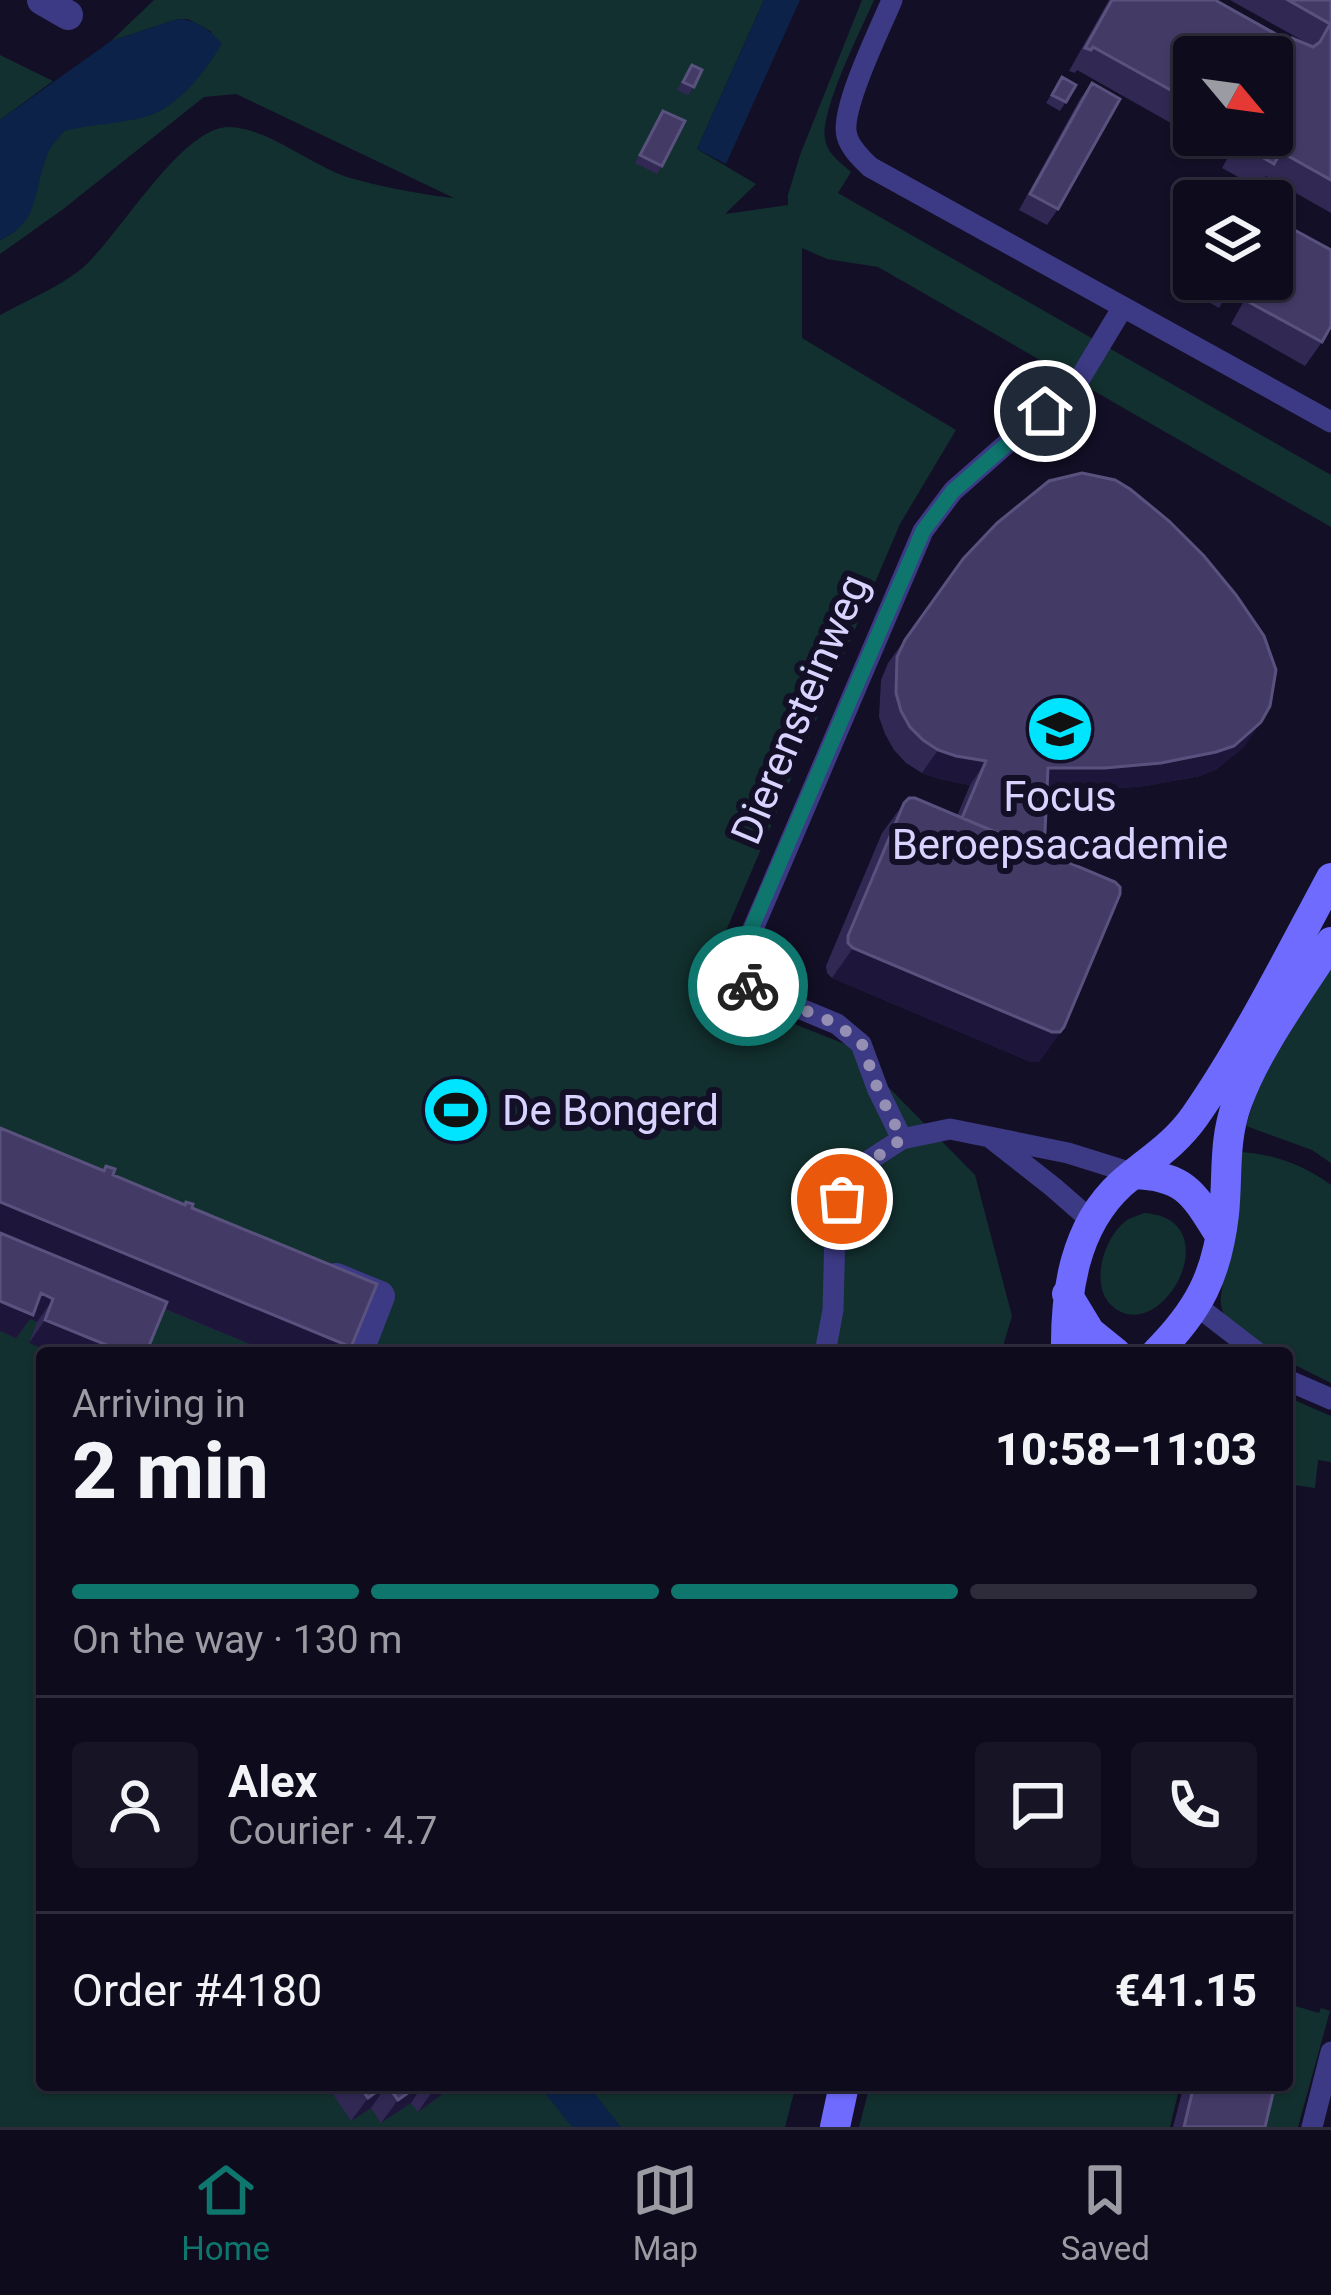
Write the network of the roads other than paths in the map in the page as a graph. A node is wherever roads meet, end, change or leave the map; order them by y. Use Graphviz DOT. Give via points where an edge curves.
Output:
graph roads {
  1 [pos="892,0"];
  2 [pos="1124,307"];
  3 [pos="1331,422"];
  4 [pos="1331,878"];
  5 [pos="1331,942"];
  6 [pos="986,1135"];
  7 [pos="902,1139"];
  8 [pos="1135,1174"];
  9 [pos="1092,1221"];
  10 [pos="1219,1234"];
  11 [pos="318,1270"];
  12 [pos="1067,1294"];
  13 [pos="1197,1306"];
  14 [pos="360,1347"];
  15 [pos="825,1347"];
  16 [pos="1066,1347"];
  17 [pos="1109,1347"];
  18 [pos="1162,1347"];
  19 [pos="1250,1347"];
  20 [pos="1293,1380"];
  21 [pos="1331,1399"];
  22 [pos="1331,2052"];
  23 [pos="843,2091"];
  24 [pos="835,2127"];
  25 [pos="1312,2127"];
  1 -- 2 [label="lane" via="848,109 847,136 860,158"];
  2 -- 3 [label="lane"];
  2 -- 7 [label="lane, Dierensteinweg" via="1079,380 931,518 745,943 740,971 750,988 837,1024 862,1044"];
  4 -- 8 [label="main road" via="1193,1119"];
  5 -- 10 [label="main road" via="1235,1108"];
  6 -- 7 [label="lane" via="950,1129"];
  6 -- 8 [label="lane"];
  6 -- 9 [label="lane"];
  7 -- 15 [label="lane" via="872,1159 842,1199"];
  8 -- 9 [label="main road"];
  8 -- 10 [label="main road" via="1189,1189"];
  9 -- 12 [label="main road"];
  10 -- 13 [label="main road"];
  11 -- 14 [label="street" via="380,1296"];
  12 -- 16 [label="main road"];
  12 -- 17 [label="main road"];
  13 -- 18 [label="main road"];
  13 -- 19 [label="lane"];
  20 -- 21 [label="lane"];
  22 -- 25 [label="lane"];
  23 -- 24 [label="main road"];
}
